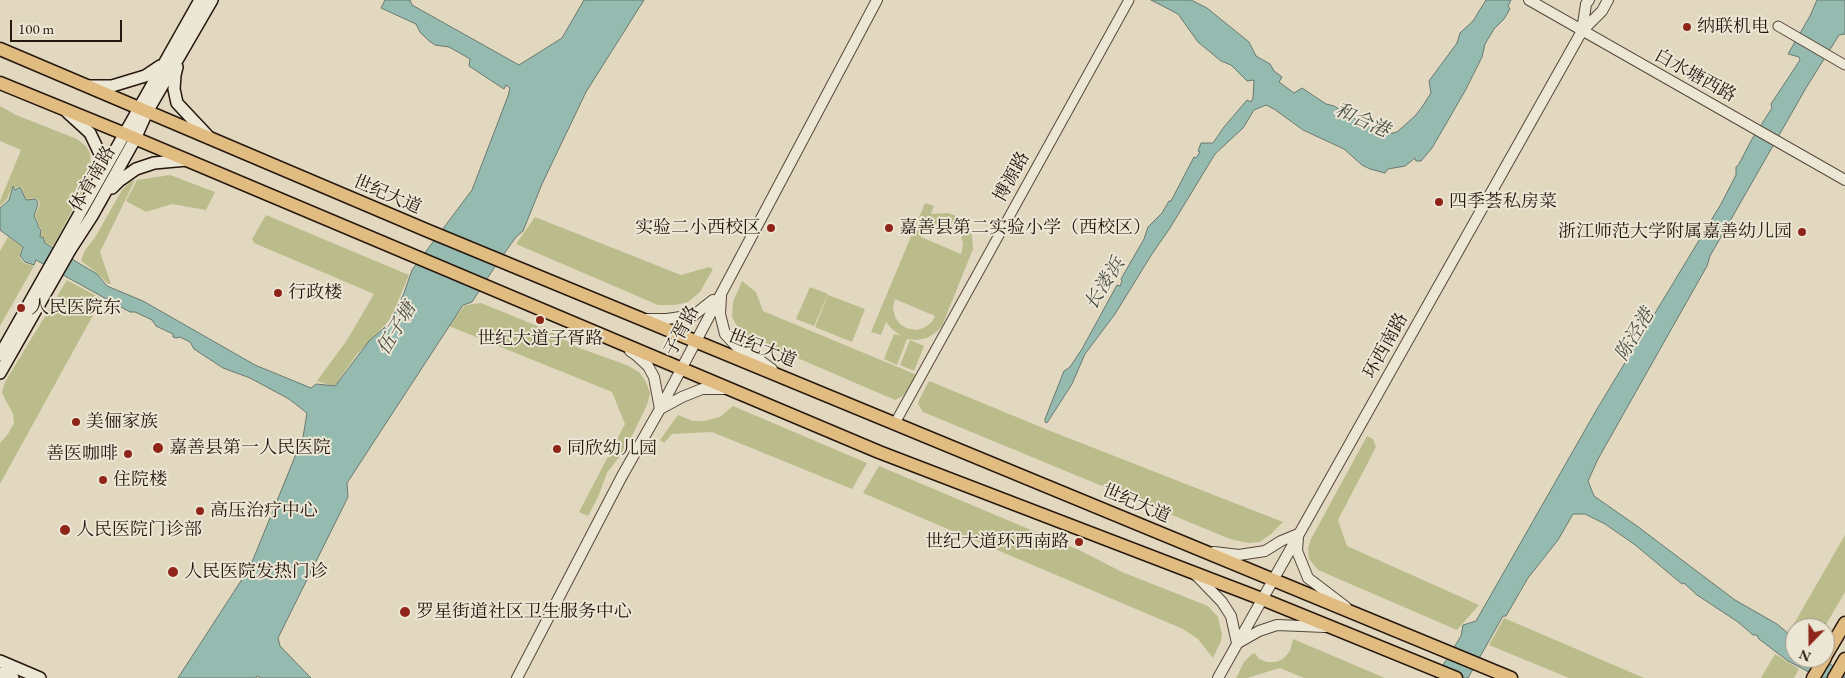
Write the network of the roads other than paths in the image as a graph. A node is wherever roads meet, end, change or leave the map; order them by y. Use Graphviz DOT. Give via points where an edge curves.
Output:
graph roads {
  1 [pos="200,0"];
  2 [pos="212,0"];
  3 [pos="877,0"];
  4 [pos="1129,0"];
  5 [pos="1529,0"];
  6 [pos="1589,0"];
  7 [pos="1608,0"];
  8 [pos="1778,26"];
  9 [pos="1582,31"];
  10 [pos="0,49"];
  11 [pos="183,50"];
  12 [pos="163,64"];
  13 [pos="1845,65"];
  14 [pos="0,83"];
  15 [pos="86,86"];
  16 [pos="66,110"];
  17 [pos="142,110"];
  18 [pos="130,137"];
  19 [pos="210,139"];
  20 [pos="186,160"];
  21 [pos="1845,180"];
  22 [pos="94,189"];
  23 [pos="100,202"];
  24 [pos="66,248"];
  25 [pos="49,278"];
  26 [pos="721,292"];
  27 [pos="644,319"];
  28 [pos="601,335"];
  29 [pos="695,341"];
  30 [pos="0,355"];
  31 [pos="681,369"];
  32 [pos="0,372"];
  33 [pos="784,377"];
  34 [pos="731,390"];
  35 [pos="660,409"];
  36 [pos="895,423"];
  37 [pos="1298,534"];
  38 [pos="1203,551"];
  39 [pos="1193,573"];
  40 [pos="1272,580"];
  41 [pos="1262,599"];
  42 [pos="1352,612"];
  43 [pos="1845,623"];
  44 [pos="1332,628"];
  45 [pos="1835,640"];
  46 [pos="1237,644"];
  47 [pos="0,661"];
  48 [pos="1844,661"];
  49 [pos="0,673"];
  50 [pos="13,678"];
  51 [pos="40,678"];
  52 [pos="517,678"];
  53 [pos="1218,678"];
  54 [pos="1456,678"];
  55 [pos="1510,678"];
  56 [pos="1834,678"];
  1 -- 12 [label="main road, 体育南路"];
  2 -- 11 [label="main road, 体育南路"];
  3 -- 26 [label="street, 子胥路"];
  4 -- 36 [label="street, 博源路"];
  5 -- 9 [label="street, 白水塘西路"];
  6 -- 9 [label="street, 环西南路"];
  7 -- 9 [label="street, 环西南路"];
  8 -- 13 [label="street"];
  9 -- 21 [label="street, 白水塘西路"];
  9 -- 37 [label="street, 环西南路"];
  10 -- 15 [label="main road, 世纪大道"];
  11 -- 17 [label="main road, 体育南路"];
  11 -- 19 [label="main road" via="174,75 177,103"];
  12 -- 15 [label="main road" via="145,76 112,86"];
  12 -- 17 [label="main road, 体育南路"];
  14 -- 16 [label="main road"];
  15 -- 17 [label="main road, 世纪大道"];
  16 -- 18 [label="main road"];
  16 -- 22 [label="main road" via="90,133 102,156 100,178"];
  17 -- 18 [label="main road, 体育南路"];
  17 -- 19 [label="main road, 世纪大道"];
  18 -- 20 [label="main road"];
  18 -- 22 [label="main road, 体育南路"];
  18 -- 23 [label="main road, 体育南路"];
  19 -- 27 [label="main road, 世纪大道"];
  20 -- 23 [label="main road" via="154,163 136,169 118,181"];
  20 -- 28 [label="main road"];
  22 -- 24 [label="main road, 体育南路"];
  23 -- 24 [label="main road, 体育南路"];
  24 -- 25 [label="main road, 体育南路"];
  25 -- 30 [label="main road, 体育南路"];
  25 -- 32 [label="main road, 体育南路"];
  26 -- 27 [label="street" via="694,315"];
  26 -- 29 [label="street, 子胥路"];
  26 -- 33 [label="street" via="720,314 725,334 737,347"];
  27 -- 29 [label="main road, 世纪大道"];
  28 -- 31 [label="main road"];
  28 -- 35 [label="street" via="636,355 648,366 657,387"];
  29 -- 31 [label="street, 子胥路"];
  29 -- 33 [label="main road, 世纪大道"];
  31 -- 34 [label="main road"];
  31 -- 35 [label="street, 子胥路"];
  33 -- 36 [label="main road, 世纪大道"];
  34 -- 35 [label="street" via="702,389"];
  34 -- 39 [label="main road" via="879,452"];
  35 -- 52 [label="street, 子胥路"];
  36 -- 38 [label="main road, 世纪大道"];
  37 -- 38 [label="street" via="1265,551 1239,555"];
  37 -- 40 [label="street, 环西南路"];
  37 -- 42 [label="street" via="1297,551 1308,578"];
  38 -- 40 [label="main road, 世纪大道"];
  39 -- 41 [label="main road"];
  39 -- 46 [label="street" via="1222,602 1231,616"];
  40 -- 41 [label="street, 环西南路"];
  40 -- 42 [label="main road, 世纪大道"];
  41 -- 44 [label="main road"];
  41 -- 46 [label="street, 环西南路"];
  42 -- 55 [label="main road, 世纪大道"];
  43 -- 45 [label="main road"];
  44 -- 46 [label="street" via="1277,625"];
  44 -- 54 [label="main road"];
  46 -- 53 [label="street, 环西南路"];
  47 -- 51 [label="main road"];
  48 -- 56 [label="main road"];
  49 -- 50 [label="main road"];
}
